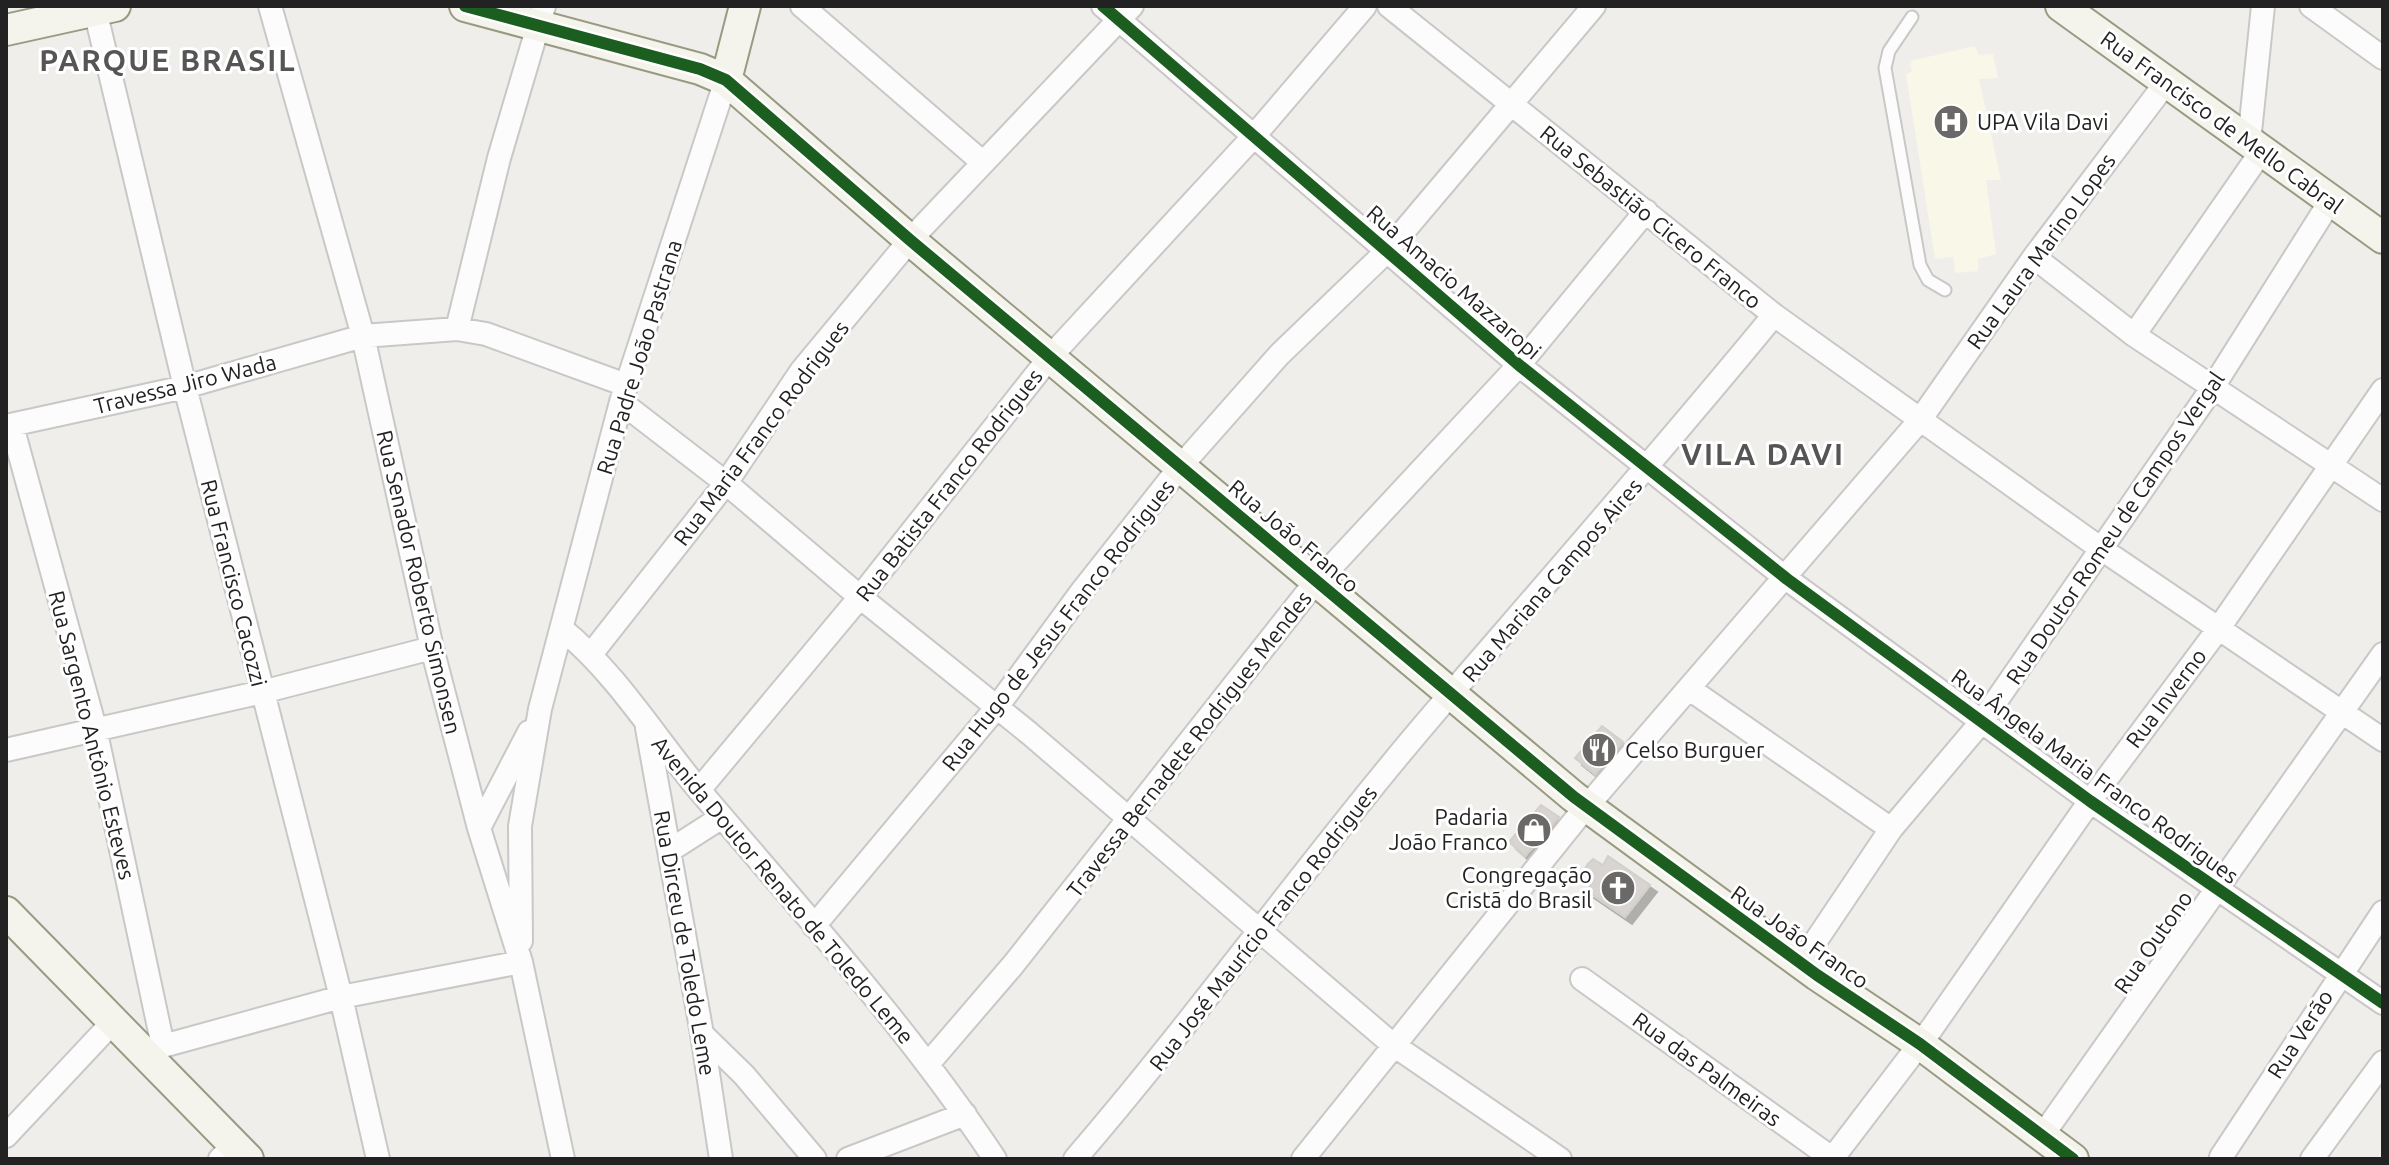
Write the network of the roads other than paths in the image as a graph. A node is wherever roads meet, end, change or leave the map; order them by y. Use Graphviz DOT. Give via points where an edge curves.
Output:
graph roads {
  1 [pos="270,6"];
  2 [pos="465,6"];
  3 [pos="745,6"];
  4 [pos="802,6"];
  5 [pos="1365,6"];
  6 [pos="1389,6"];
  7 [pos="1594,6"];
  8 [pos="2061,6"];
  9 [pos="2263,6"];
  10 [pos="2311,6"];
  11 [pos="101,7"];
  12 [pos="1118,11"];
  13 [pos="541,16"];
  14 [pos="1912,17"];
  15 [pos="6,30"];
  16 [pos="2383,58"];
  17 [pos="726,80"];
  18 [pos="2165,84"];
  19 [pos="1511,105"];
  20 [pos="1254,136"];
  21 [pos="2255,147"];
  22 [pos="981,161"];
  23 [pos="2331,200"];
  24 [pos="1646,211"];
  25 [pos="2383,238"];
  26 [pos="910,240"];
  27 [pos="1387,251"];
  28 [pos="2034,257"];
  29 [pos="1945,290"];
  30 [pos="1774,315"];
  31 [pos="457,329"];
  32 [pos="2134,335"];
  33 [pos="363,336"];
  34 [pos="1050,357"];
  35 [pos="1519,365"];
  36 [pos="185,387"];
  37 [pos="2213,387"];
  38 [pos="2383,390"];
  39 [pos="623,394"];
  40 [pos="1920,420"];
  41 [pos="9,426"];
  42 [pos="2332,466"];
  43 [pos="1180,467"];
  44 [pos="1647,470"];
  45 [pos="726,483"];
  46 [pos="2383,500"];
  47 [pos="2100,548"];
  48 [pos="1787,579"];
  49 [pos="1319,582"];
  50 [pos="860,597"];
  51 [pos="2219,628"];
  52 [pos="562,629"];
  53 [pos="432,648"];
  54 [pos="592,653"];
  55 [pos="2383,654"];
  56 [pos="1691,690"];
  57 [pos="262,692"];
  58 [pos="1451,696"];
  59 [pos="997,707"];
  60 [pos="540,709"];
  61 [pos="2343,713"];
  62 [pos="1983,720"];
  63 [pos="647,727"];
  64 [pos="95,728"];
  65 [pos="2383,740"];
  66 [pos="6,750"];
  67 [pos="699,790"];
  68 [pos="2090,801"];
  69 [pos="1587,807"];
  70 [pos="722,817"];
  71 [pos="1130,819"];
  72 [pos="520,826"];
  73 [pos="479,828"];
  74 [pos="1891,829"];
  75 [pos="669,851"];
  76 [pos="2215,888"];
  77 [pos="6,912"];
  78 [pos="2383,912"];
  79 [pos="814,926"];
  80 [pos="1256,930"];
  81 [pos="521,962"];
  82 [pos="1801,963"];
  83 [pos="2340,972"];
  84 [pos="1582,979"];
  85 [pos="341,997"];
  86 [pos="2383,1003"];
  87 [pos="112,1023"];
  88 [pos="702,1034"];
  89 [pos="1392,1044"];
  90 [pos="1920,1044"];
  91 [pos="155,1052"];
  92 [pos="2383,1062"];
  93 [pos="928,1064"];
  94 [pos="965,1114"];
  95 [pos="6,1136"];
  96 [pos="2042,1136"];
  97 [pos="234,1154"];
  98 [pos="2221,1157"];
  99 [pos="378,1159"];
  100 [pos="563,1159"];
  101 [pos="721,1159"];
  102 [pos="815,1159"];
  103 [pos="848,1159"];
  104 [pos="995,1159"];
  105 [pos="1075,1159"];
  106 [pos="1303,1159"];
  107 [pos="1560,1159"];
  108 [pos="1832,1159"];
  109 [pos="2073,1159"];
  110 [pos="2312,1159"];
  1 -- 33 [label="street, Rua Senador Roberto Simonsen"];
  2 -- 13 [label="street, Rua João Franco"];
  3 -- 17 [label="street, Rua Padre João Pastrana"];
  4 -- 22 [label="street"];
  5 -- 20 [label="street, Rua Batista Franco Rodrigues"];
  6 -- 19 [label="street, Rua Sebastião Cicero Franco"];
  7 -- 19 [label="street, Rua Hugo de Jesus Franco Rodrigues"];
  8 -- 18 [label="street, Rua Francisco de Mello Cabral"];
  9 -- 21 [label="street"];
  10 -- 16 [label="street"];
  11 -- 15 [label="street"];
  11 -- 36 [label="street, Rua Francisco Cacozzi"];
  12 -- 20 [label="street, Rua Amacio Mazzaropi"];
  12 -- 22 [label="street, Rua Maria Franco Rodrigues"];
  13 -- 17 [label="street, Rua João Franco"];
  13 -- 31 [label="street"];
  14 -- 29 [label="lane" via="1889,51 1887,85 1920,265 1928,280"];
  17 -- 26 [label="street, Rua João Franco"];
  17 -- 39 [label="street, Rua Padre João Pastrana"];
  18 -- 21 [label="street, Rua Francisco de Mello Cabral"];
  18 -- 28 [label="street, Rua Laura Marino Lopes"];
  19 -- 24 [label="street, Rua Sebastião Cicero Franco"];
  19 -- 27 [label="street, Rua Hugo de Jesus Franco Rodrigues"];
  20 -- 27 [label="street, Rua Amacio Mazzaropi"];
  20 -- 34 [label="street, Rua Batista Franco Rodrigues"];
  21 -- 23 [label="street, Rua Francisco de Mello Cabral"];
  21 -- 32 [label="street"];
  22 -- 26 [label="street, Rua Maria Franco Rodrigues"];
  23 -- 25 [label="street, Rua Francisco de Mello Cabral"];
  23 -- 37 [label="street, Rua Doutor Romeu de Campos Vergal"];
  24 -- 30 [label="street, Rua Sebastião Cicero Franco"];
  24 -- 35 [label="street, Travessa Bernadete Rodrigues Mendes"];
  26 -- 34 [label="street, Rua João Franco"];
  26 -- 45 [label="street, Rua Maria Franco Rodrigues" via="802,370"];
  27 -- 35 [label="street, Rua Amacio Mazzaropi"];
  27 -- 43 [label="street, Rua Hugo de Jesus Franco Rodrigues" via="1279,355"];
  28 -- 32 [label="street"];
  28 -- 40 [label="street, Rua Laura Marino Lopes"];
  30 -- 40 [label="street, Rua Sebastião Cicero Franco"];
  30 -- 44 [label="street, Rua Mariana Campos Aires"];
  31 -- 33 [label="street, Travessa Jiro Wada"];
  31 -- 39 [label="street, Travessa Jiro Wada" via="486,334"];
  32 -- 37 [label="street"];
  33 -- 36 [label="street, Travessa Jiro Wada"];
  33 -- 53 [label="street, Rua Senador Roberto Simonsen"];
  34 -- 43 [label="street, Rua João Franco"];
  34 -- 50 [label="street, Rua Batista Franco Rodrigues"];
  35 -- 44 [label="street, Rua Amacio Mazzaropi"];
  35 -- 49 [label="street, Travessa Bernadete Rodrigues Mendes"];
  36 -- 41 [label="street, Travessa Jiro Wada"];
  36 -- 57 [label="street, Rua Francisco Cacozzi"];
  37 -- 42 [label="street"];
  37 -- 47 [label="street, Rua Doutor Romeu de Campos Vergal"];
  38 -- 42 [label="street, Rua Inverno"];
  39 -- 45 [label="street, Travessa Jiro Wada"];
  39 -- 52 [label="street, Rua Padre João Pastrana"];
  40 -- 47 [label="street, Rua Sebastião Cicero Franco"];
  40 -- 48 [label="street, Rua Laura Marino Lopes"];
  41 -- 64 [label="street, Rua Sargento Antônio Esteves"];
  42 -- 46 [label="street"];
  42 -- 51 [label="street, Rua Inverno"];
  43 -- 49 [label="street, Rua João Franco"];
  43 -- 59 [label="street, Rua Hugo de Jesus Franco Rodrigues"];
  44 -- 48 [label="street, Rua Amacio Mazzaropi"];
  44 -- 58 [label="street, Rua Mariana Campos Aires"];
  45 -- 50 [label="street, Travessa Jiro Wada"];
  45 -- 54 [label="street, Rua Maria Franco Rodrigues"];
  47 -- 51 [label="street, Rua Sebastião Cicero Franco"];
  47 -- 62 [label="street, Rua Doutor Romeu de Campos Vergal"];
  48 -- 56 [label="street, Rua Laura Marino Lopes"];
  48 -- 62 [label="street, Rua Ângela Maria Franco Rodrigues"];
  49 -- 58 [label="street, Rua João Franco"];
  49 -- 71 [label="street, Travessa Bernadete Rodrigues Mendes"];
  50 -- 59 [label="street, Travessa Jiro Wada"];
  50 -- 67 [label="street, Rua Batista Franco Rodrigues"];
  51 -- 61 [label="street, Rua Sebastião Cicero Franco"];
  51 -- 68 [label="street, Rua Inverno"];
  52 -- 54 [label="street, Avenida Doutor Renato de Toledo Leme"];
  52 -- 60 [label="street, Rua Padre João Pastrana"];
  53 -- 57 [label="street"];
  53 -- 73 [label="street, Rua Senador Roberto Simonsen"];
  54 -- 63 [label="street, Avenida Doutor Renato de Toledo Leme"];
  55 -- 61 [label="street, Rua Outono"];
  56 -- 69 [label="street, Rua Laura Marino Lopes"];
  56 -- 74 [label="street"];
  57 -- 64 [label="street"];
  57 -- 85 [label="street, Rua Francisco Cacozzi"];
  58 -- 69 [label="street, Rua João Franco"];
  58 -- 80 [label="street, Rua José Maurício Franco Rodrigues"];
  59 -- 71 [label="street, Travessa Jiro Wada"];
  59 -- 79 [label="street, Rua Hugo de Jesus Franco Rodrigues"];
  60 -- 72 [label="street, Rua Padre João Pastrana"];
  60 -- 73 [label="street, Rua Padre João Pastrana"];
  61 -- 65 [label="street, Rua Sebastião Cicero Franco"];
  61 -- 76 [label="street, Rua Outono"];
  62 -- 68 [label="street, Rua Ângela Maria Franco Rodrigues"];
  62 -- 74 [label="street, Rua Doutor Romeu de Campos Vergal"];
  63 -- 67 [label="street, Avenida Doutor Renato de Toledo Leme"];
  63 -- 75 [label="street, Rua Dirceu de Toledo Leme"];
  64 -- 66 [label="street"];
  64 -- 91 [label="street, Rua Sargento Antônio Esteves"];
  67 -- 70 [label="street, Avenida Doutor Renato de Toledo Leme"];
  68 -- 76 [label="street, Rua Ângela Maria Franco Rodrigues"];
  68 -- 90 [label="street, Rua Inverno"];
  69 -- 82 [label="street, Rua João Franco"];
  69 -- 89 [label="street, Rua Laura Marino Lopes"];
  70 -- 75 [label="street"];
  70 -- 79 [label="street, Avenida Doutor Renato de Toledo Leme"];
  71 -- 80 [label="street, Travessa Jiro Wada"];
  71 -- 93 [label="street, Travessa Bernadete Rodrigues Mendes"];
  72 -- 73 [label="street"];
  72 -- 81 [label="street, Rua Padre João Pastrana"];
  73 -- 81 [label="street, Rua Senador Roberto Simonsen"];
  74 -- 82 [label="street, Rua Doutor Romeu de Campos Vergal"];
  75 -- 88 [label="street, Rua Dirceu de Toledo Leme"];
  76 -- 83 [label="street, Rua Ângela Maria Franco Rodrigues"];
  76 -- 96 [label="street, Rua Outono"];
  77 -- 87 [label="street"];
  78 -- 83 [label="street, Rua Verão"];
  79 -- 93 [label="street, Avenida Doutor Renato de Toledo Leme"];
  80 -- 89 [label="street, Travessa Jiro Wada"];
  80 -- 105 [label="street, Rua José Maurício Franco Rodrigues" via="1151,1071"];
  81 -- 85 [label="street"];
  81 -- 100 [label="street, Rua Senador Roberto Simonsen"];
  82 -- 90 [label="street, Rua João Franco"];
  83 -- 86 [label="street, Rua Ângela Maria Franco Rodrigues"];
  83 -- 98 [label="street, Rua Verão"];
  84 -- 108 [label="street, Rua das Palmeiras"];
  85 -- 91 [label="street"];
  85 -- 99 [label="street, Rua Francisco Cacozzi"];
  87 -- 91 [label="street"];
  87 -- 95 [label="street"];
  88 -- 101 [label="street, Rua Dirceu de Toledo Leme"];
  88 -- 102 [label="street"];
  89 -- 106 [label="street, Rua Laura Marino Lopes"];
  89 -- 107 [label="street, Travessa Jiro Wada"];
  90 -- 96 [label="street, Rua João Franco"];
  90 -- 108 [label="street, Rua Inverno"];
  91 -- 97 [label="street"];
  92 -- 110 [label="street"];
  93 -- 94 [label="street, Avenida Doutor Renato de Toledo Leme"];
  94 -- 103 [label="street"];
  94 -- 104 [label="street, Avenida Doutor Renato de Toledo Leme"];
  96 -- 109 [label="street, Rua João Franco"];
}
